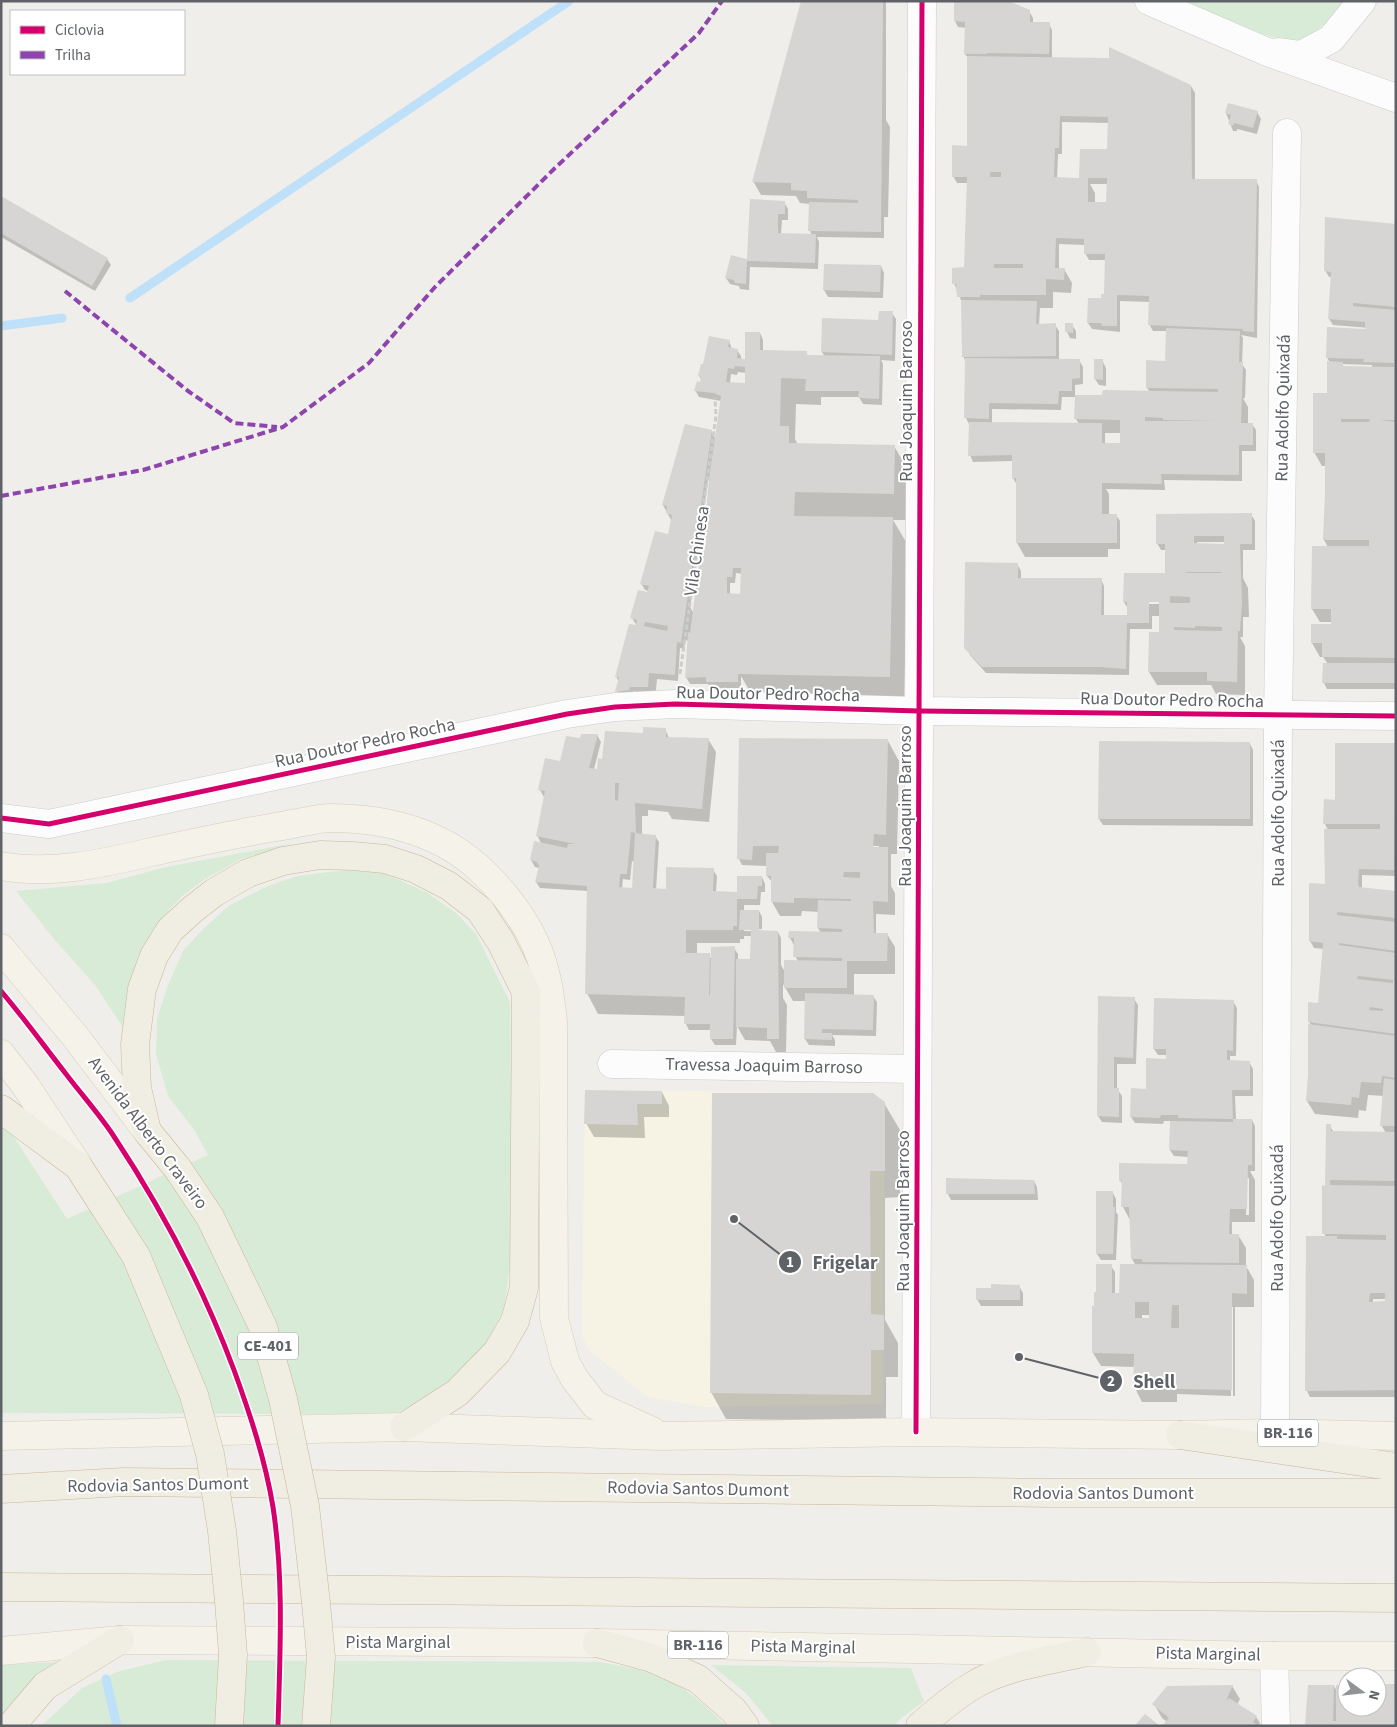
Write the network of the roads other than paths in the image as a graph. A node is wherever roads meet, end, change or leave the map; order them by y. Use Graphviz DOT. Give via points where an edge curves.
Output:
graph roads {
  1 [pos="922,1"];
  2 [pos="1150,1"];
  3 [pos="1362,1"];
  4 [pos="1265,51"];
  5 [pos="1396,98"];
  6 [pos="1287,133"];
  7 [pos="919,711"];
  8 [pos="1278,715"];
  9 [pos="1396,716"];
  10 [pos="1,818"];
  11 [pos="1,866"];
  12 [pos="1,948"];
  13 [pos="1,1054"];
  14 [pos="612,1064"];
  15 [pos="917,1069"];
  16 [pos="1,1109"];
  17 [pos="147,1132"];
  18 [pos="78,1166"];
  19 [pos="404,1427"];
  20 [pos="916,1432"];
  21 [pos="1275,1433"];
  22 [pos="1180,1435"];
  23 [pos="1,1436"];
  24 [pos="662,1436"];
  25 [pos="1396,1436"];
  26 [pos="1396,1467"];
  27 [pos="1,1489"];
  28 [pos="1396,1492"];
  29 [pos="1,1587"];
  30 [pos="1396,1598"];
  31 [pos="120,1640"];
  32 [pos="597,1643"];
  33 [pos="1,1651"];
  34 [pos="1087,1652"];
  35 [pos="1274,1656"];
  36 [pos="1396,1656"];
  37 [pos="1272,1721"];
  38 [pos="11,1726"];
  39 [pos="228,1726"];
  40 [pos="316,1726"];
  41 [pos="745,1726"];
  42 [pos="920,1726"];
  1 -- 7 [label="street, Rua Joaquim Barroso"];
  2 -- 4 [label="street"];
  3 -- 4 [label="street" via="1331,39 1301,55"];
  4 -- 5 [label="street"];
  6 -- 8 [label="street, Rua Adolfo Quixadá"];
  7 -- 8 [label="street, Rua Doutor Pedro Rocha"];
  7 -- 10 [label="street, Rua Doutor Pedro Rocha" via="675,704 615,707 567,714 49,824"];
  7 -- 15 [label="street, Rua Joaquim Barroso"];
  8 -- 9 [label="street, Rua Doutor Pedro Rocha"];
  8 -- 21 [label="street, Rua Adolfo Quixadá"];
  11 -- 24 [label="main road" via="61,869 327,818 371,820 412,828 448,844 475,864 519,913 536,945 546,975 553,1021 553,1301 565,1361 595,1405"];
  12 -- 17 [label="main road, Avenida Alberto Craveiro / CE-401" via="74,1035"];
  13 -- 18 [label="main road"];
  14 -- 15 [label="street, Travessa Joaquim Barroso"];
  15 -- 20 [label="street, Rua Joaquim Barroso"];
  16 -- 18 [label="highway"];
  17 -- 19 [label="highway" via="137,1088 135,1044 142,989 154,956 170,930 215,892 248,873 283,861 320,855 353,856 385,859 416,869 449,886 480,910 501,942 526,992 524,1288 515,1321 497,1352 457,1393"];
  17 -- 40 [label="highway, Avenida Alberto Craveiro / CE-401, bridge" via="178,1169 210,1217 262,1327 283,1399 310,1541 321,1657"];
  18 -- 39 [label="highway, bridge" via="136,1256 194,1395 210,1454 222,1532 233,1655"];
  19 -- 23 [label="main road, BR-116"];
  19 -- 24 [label="main road, BR-116"];
  20 -- 22 [label="main road, BR-116"];
  20 -- 24 [label="main road, BR-116"];
  21 -- 22 [label="main road, BR-116"];
  21 -- 25 [label="main road, BR-116"];
  22 -- 26 [label="highway"];
  27 -- 28 [label="highway, Rodovia Santos Dumont" via="124,1482 1051,1494"];
  29 -- 30 [label="highway"];
  31 -- 32 [label="main road, Pista Marginal / BR-116"];
  31 -- 33 [label="main road, Pista Marginal / BR-116"];
  31 -- 38 [label="highway" via="45,1686"];
  32 -- 34 [label="main road, Pista Marginal / BR-116"];
  32 -- 41 [label="highway" via="652,1658 698,1679 734,1711"];
  34 -- 35 [label="main road, Pista Marginal / BR-116"];
  34 -- 42 [label="highway" via="1006,1671 973,1685"];
  35 -- 36 [label="main road, Pista Marginal / BR-116"];
  35 -- 37 [label="street"];
}
